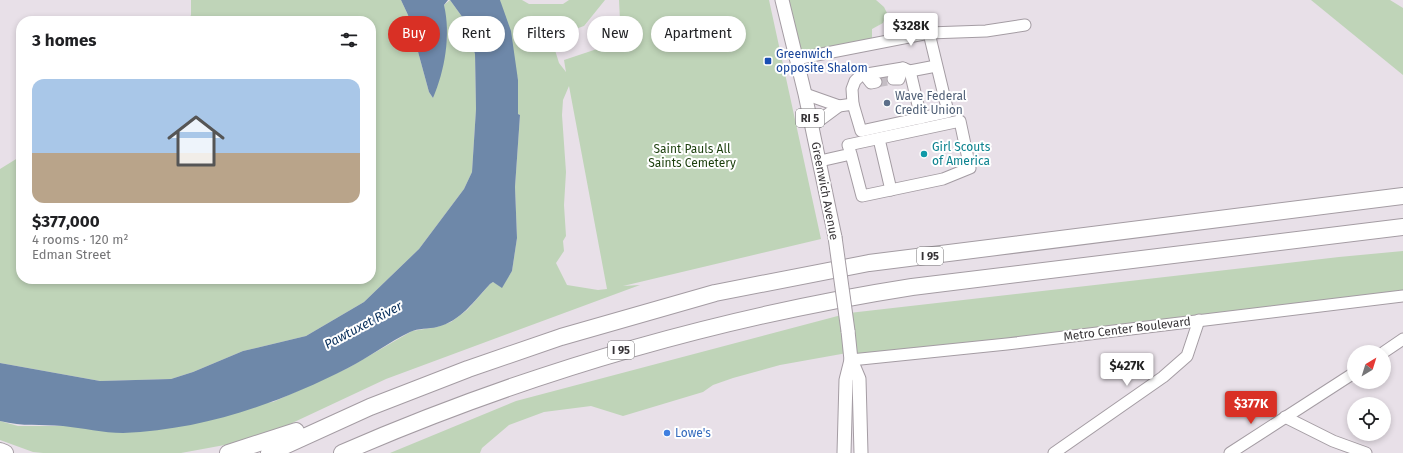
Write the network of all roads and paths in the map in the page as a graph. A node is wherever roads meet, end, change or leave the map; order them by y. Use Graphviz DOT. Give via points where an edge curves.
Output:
graph roads {
  1 [pos="782,0"];
  2 [pos="1024,25"];
  3 [pos="928,33"];
  4 [pos="796,59"];
  5 [pos="936,66"];
  6 [pos="907,70"];
  7 [pos="864,74"];
  8 [pos="893,79"];
  9 [pos="876,82"];
  10 [pos="805,94"];
  11 [pos="853,104"];
  12 [pos="839,106"];
  13 [pos="921,118"];
  14 [pos="812,126"];
  15 [pos="879,139"];
  16 [pos="851,154"];
  17 [pos="820,161"];
  18 [pos="891,190"];
  19 [pos="1403,196"];
  20 [pos="1403,227"];
  21 [pos="1403,296"];
  22 [pos="1199,320"];
  23 [pos="1403,339"];
  24 [pos="1391,347"];
  25 [pos="851,360"];
  26 [pos="1347,377"];
  27 [pos="370,407"];
  28 [pos="444,410"];
  29 [pos="1285,417"];
  30 [pos="0,451"];
  31 [pos="5,453"];
  32 [pos="228,453"];
  33 [pos="269,453"];
  34 [pos="342,453"];
  35 [pos="363,453"];
  36 [pos="844,453"];
  37 [pos="861,453"];
  38 [pos="1054,453"];
  39 [pos="1230,453"];
  40 [pos="1366,453"];
  1 -- 4 [label="main road, Greenwich Avenue / RI 5"];
  2 -- 3 [label="street"];
  3 -- 4 [label="street"];
  3 -- 5 [label="street"];
  4 -- 10 [label="main road, Greenwich Avenue / RI 5"];
  5 -- 6 [label="street"];
  5 -- 13 [label="street" via="948,112"];
  6 -- 7 [label="street"];
  6 -- 8 [label="street" via="899,78"];
  6 -- 13 [label="street"];
  7 -- 9 [label="street" via="871,83"];
  7 -- 11 [label="street" via="855,81 852,88"];
  10 -- 12 [label="street"];
  10 -- 14 [label="main road, Greenwich Avenue / RI 5"];
  11 -- 12 [label="street"];
  11 -- 13 [label="street" via="861,131"];
  12 -- 14 [label="street"];
  14 -- 17 [label="main road, Greenwich Avenue / RI 5"];
  15 -- 16 [label="street" via="848,145"];
  15 -- 18 [label="street"];
  15 -- 18 [label="street" via="960,121 970,168 943,179"];
  16 -- 17 [label="street"];
  16 -- 18 [label="street" via="862,196"];
  17 -- 25 [label="main road, Greenwich Avenue / RI 5, bridge" via="835,237"];
  19 -- 27 [label="highway, I 95" via="869,263 722,292 561,336"];
  20 -- 28 [label="highway, I 95" via="963,280 837,299 657,340 550,372"];
  21 -- 22 [label="street, Metro Center Boulevard"];
  22 -- 25 [label="street, Metro Center Boulevard"];
  22 -- 38 [label="street" via="1187,356 1164,377"];
  23 -- 24 [label="street"];
  25 -- 36 [label="main road, Greenwich Avenue / RI 5" via="846,380"];
  25 -- 37 [label="main road, Greenwich Avenue / RI 5" via="859,379"];
  26 -- 29 [label="street"];
  27 -- 32 [label="highway"];
  27 -- 33 [label="highway, I 95"];
  28 -- 34 [label="highway, I 95"];
  28 -- 35 [label="highway"];
  29 -- 39 [label="street"];
  29 -- 40 [label="street" via="1333,441"];
  30 -- 31 [label="highway"];
}
